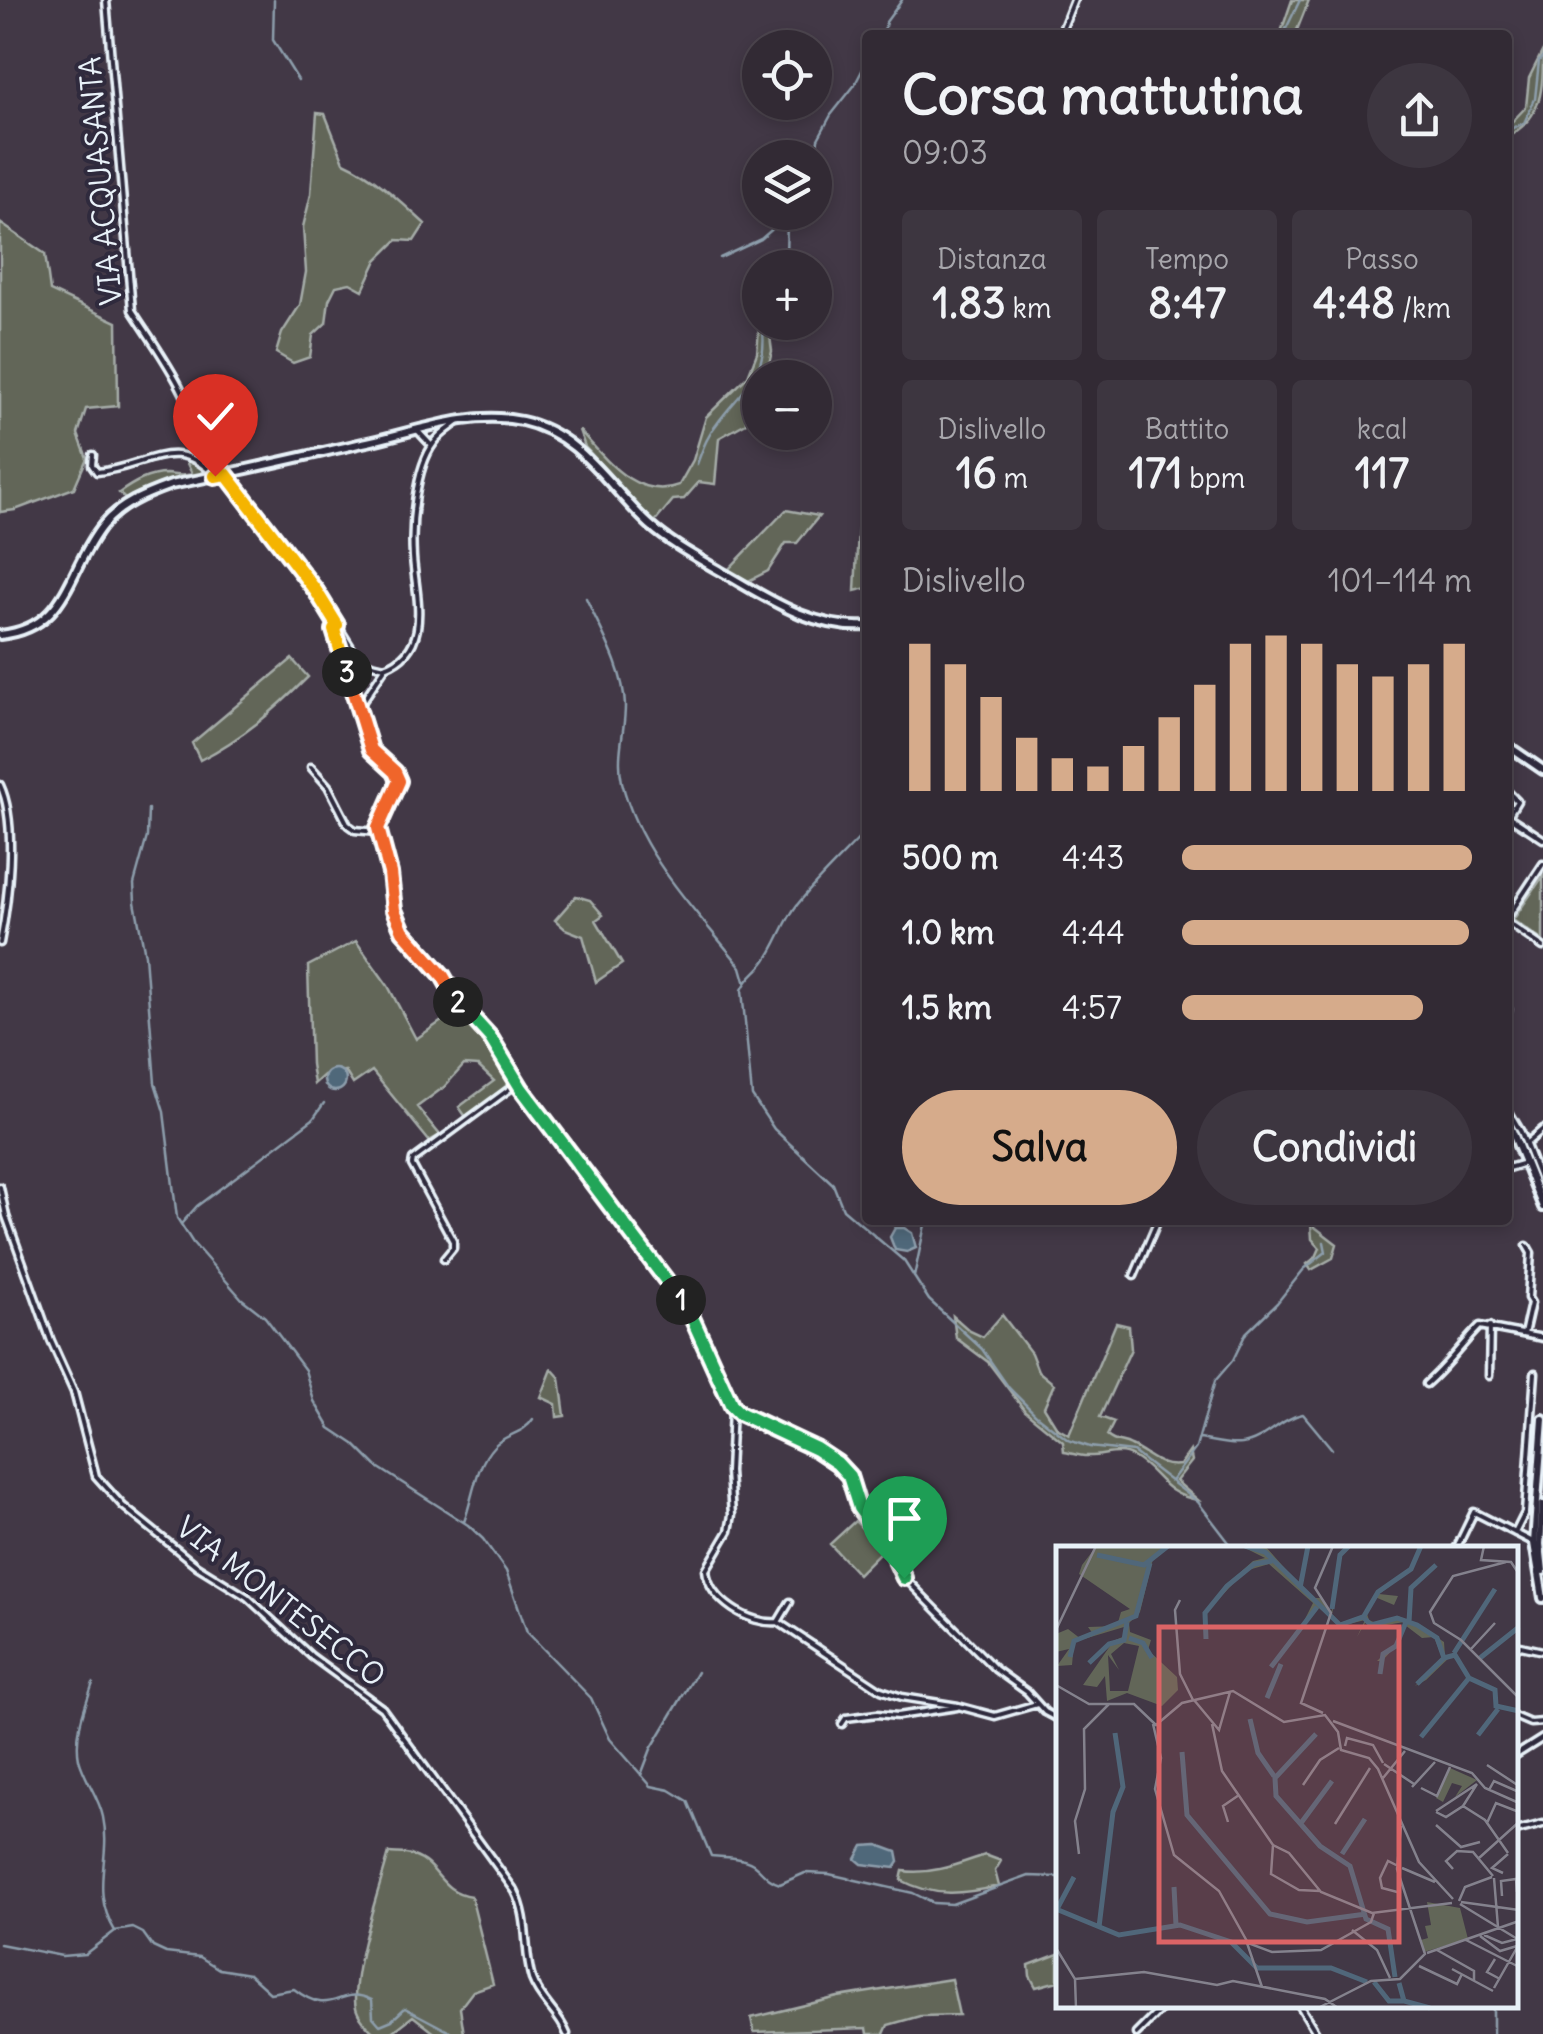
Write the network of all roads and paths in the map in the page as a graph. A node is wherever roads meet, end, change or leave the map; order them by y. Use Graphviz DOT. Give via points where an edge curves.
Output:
graph roads {
  1 [pos="106,0"];
  2 [pos="1074,0"];
  3 [pos="1062,30"];
  4 [pos="458,422"];
  5 [pos="435,427"];
  6 [pos="417,431"];
  7 [pos="433,442"];
  8 [pos="93,455"];
  9 [pos="201,461"];
  10 [pos="226,474"];
  11 [pos="215,476"];
  12 [pos="337,625"];
  13 [pos="862,626"];
  14 [pos="0,635"];
  15 [pos="385,667"];
  16 [pos="357,710"];
  17 [pos="1512,749"];
  18 [pos="312,767"];
  19 [pos="1543,770"];
  20 [pos="0,785"];
  21 [pos="1512,819"];
  22 [pos="378,832"];
  23 [pos="1543,838"];
  24 [pos="1543,864"];
  25 [pos="1512,914"];
  26 [pos="1512,923"];
  27 [pos="0,943"];
  28 [pos="1543,947"];
  29 [pos="519,1082"];
  30 [pos="1512,1118"];
  31 [pos="1543,1129"];
  32 [pos="1512,1130"];
  33 [pos="1526,1144"];
  34 [pos="1526,1162"];
  35 [pos="1512,1167"];
  36 [pos="0,1187"];
  37 [pos="1543,1188"];
  38 [pos="1543,1208"];
  39 [pos="1156,1225"];
  40 [pos="1527,1246"];
  41 [pos="444,1259"];
  42 [pos="1134,1276"];
  43 [pos="1490,1326"];
  44 [pos="1524,1334"];
  45 [pos="1543,1338"];
  46 [pos="1535,1373"];
  47 [pos="1489,1376"];
  48 [pos="1426,1384"];
  49 [pos="732,1406"];
  50 [pos="1543,1419"];
  51 [pos="1543,1506"];
  52 [pos="1515,1533"];
  53 [pos="1537,1543"];
  54 [pos="1457,1546"];
  55 [pos="1543,1571"];
  56 [pos="1543,1598"];
  57 [pos="790,1602"];
  58 [pos="778,1622"];
  59 [pos="1518,1645"];
  60 [pos="1543,1652"];
  61 [pos="851,1661"];
  62 [pos="848,1668"];
  63 [pos="1037,1704"];
  64 [pos="958,1706"];
  65 [pos="1056,1718"];
  66 [pos="1518,1718"];
  67 [pos="1543,1722"];
  68 [pos="842,1724"];
  69 [pos="1543,1738"];
  70 [pos="1518,1754"];
  71 [pos="1543,1824"];
  72 [pos="1518,1830"];
  73 [pos="1161,2009"];
  74 [pos="1302,2009"];
  75 [pos="564,2034"];
  76 [pos="1136,2034"];
  77 [pos="1317,2034"];
  1 -- 9 [label="street, VIA ACQUASANTA" via="132,310 201,434"];
  2 -- 3 [label="street"];
  4 -- 5 [label="main road"];
  4 -- 7 [label="street"];
  4 -- 13 [label="main road" via="508,419 561,436 650,525 700,560 804,616"];
  5 -- 6 [label="main road"];
  5 -- 7 [label="street"];
  6 -- 7 [label="street"];
  6 -- 10 [label="main road"];
  7 -- 15 [label="street" via="418,484 413,552 420,612 404,656"];
  8 -- 9 [label="street" via="97,472 167,454"];
  9 -- 11 [label="street"];
  10 -- 11 [label="main road"];
  10 -- 12 [label="street"];
  11 -- 14 [label="main road" via="147,494 112,515 46,618 28,630"];
  12 -- 15 [label="street" via="364,662"];
  12 -- 16 [label="street"];
  15 -- 16 [label="street"];
  16 -- 22 [label="street" via="371,750 399,781"];
  17 -- 19 [label="main road"];
  18 -- 22 [label="street" via="348,825"];
  20 -- 27 [label="street" via="10,845"];
  21 -- 23 [label="street"];
  22 -- 29 [label="street" via="403,931"];
  24 -- 25 [label="street"];
  26 -- 28 [label="street"];
  29 -- 41 [label="street" via="413,1160 453,1241"];
  29 -- 49 [label="street" via="689,1311"];
  30 -- 33 [label="street"];
  31 -- 33 [label="street"];
  32 -- 34 [label="main road"];
  33 -- 37 [label="street"];
  34 -- 35 [label="street"];
  34 -- 38 [label="main road"];
  36 -- 75 [label="street, VIA MONTESECCO" via="74,1392 96,1476 167,1542 247,1597 382,1708 516,1892 534,1984"];
  39 -- 42 [label="street"];
  40 -- 44 [label="street"];
  43 -- 44 [label="street"];
  43 -- 47 [label="street"];
  43 -- 48 [label="street" via="1480,1326"];
  44 -- 45 [label="street"];
  46 -- 52 [label="street" via="1525,1512"];
  49 -- 58 [label="street" via="732,1515 706,1575 719,1597 747,1617"];
  49 -- 63 [label="street" via="837,1463 904,1578"];
  50 -- 53 [label="main road"];
  51 -- 53 [label="main road"];
  52 -- 53 [label="street"];
  52 -- 54 [label="street" via="1474,1512"];
  53 -- 55 [label="main road"];
  53 -- 56 [label="main road"];
  57 -- 58 [label="street"];
  58 -- 62 [label="street"];
  59 -- 60 [label="street"];
  61 -- 62 [label="street"];
  62 -- 64 [label="street" via="902,1697"];
  63 -- 64 [label="street" via="995,1716"];
  63 -- 65 [label="street"];
  64 -- 68 [label="street" via="846,1718"];
  66 -- 67 [label="street"];
  69 -- 70 [label="street"];
  71 -- 72 [label="street"];
  73 -- 76 [label="street"];
  74 -- 77 [label="street"];
}
